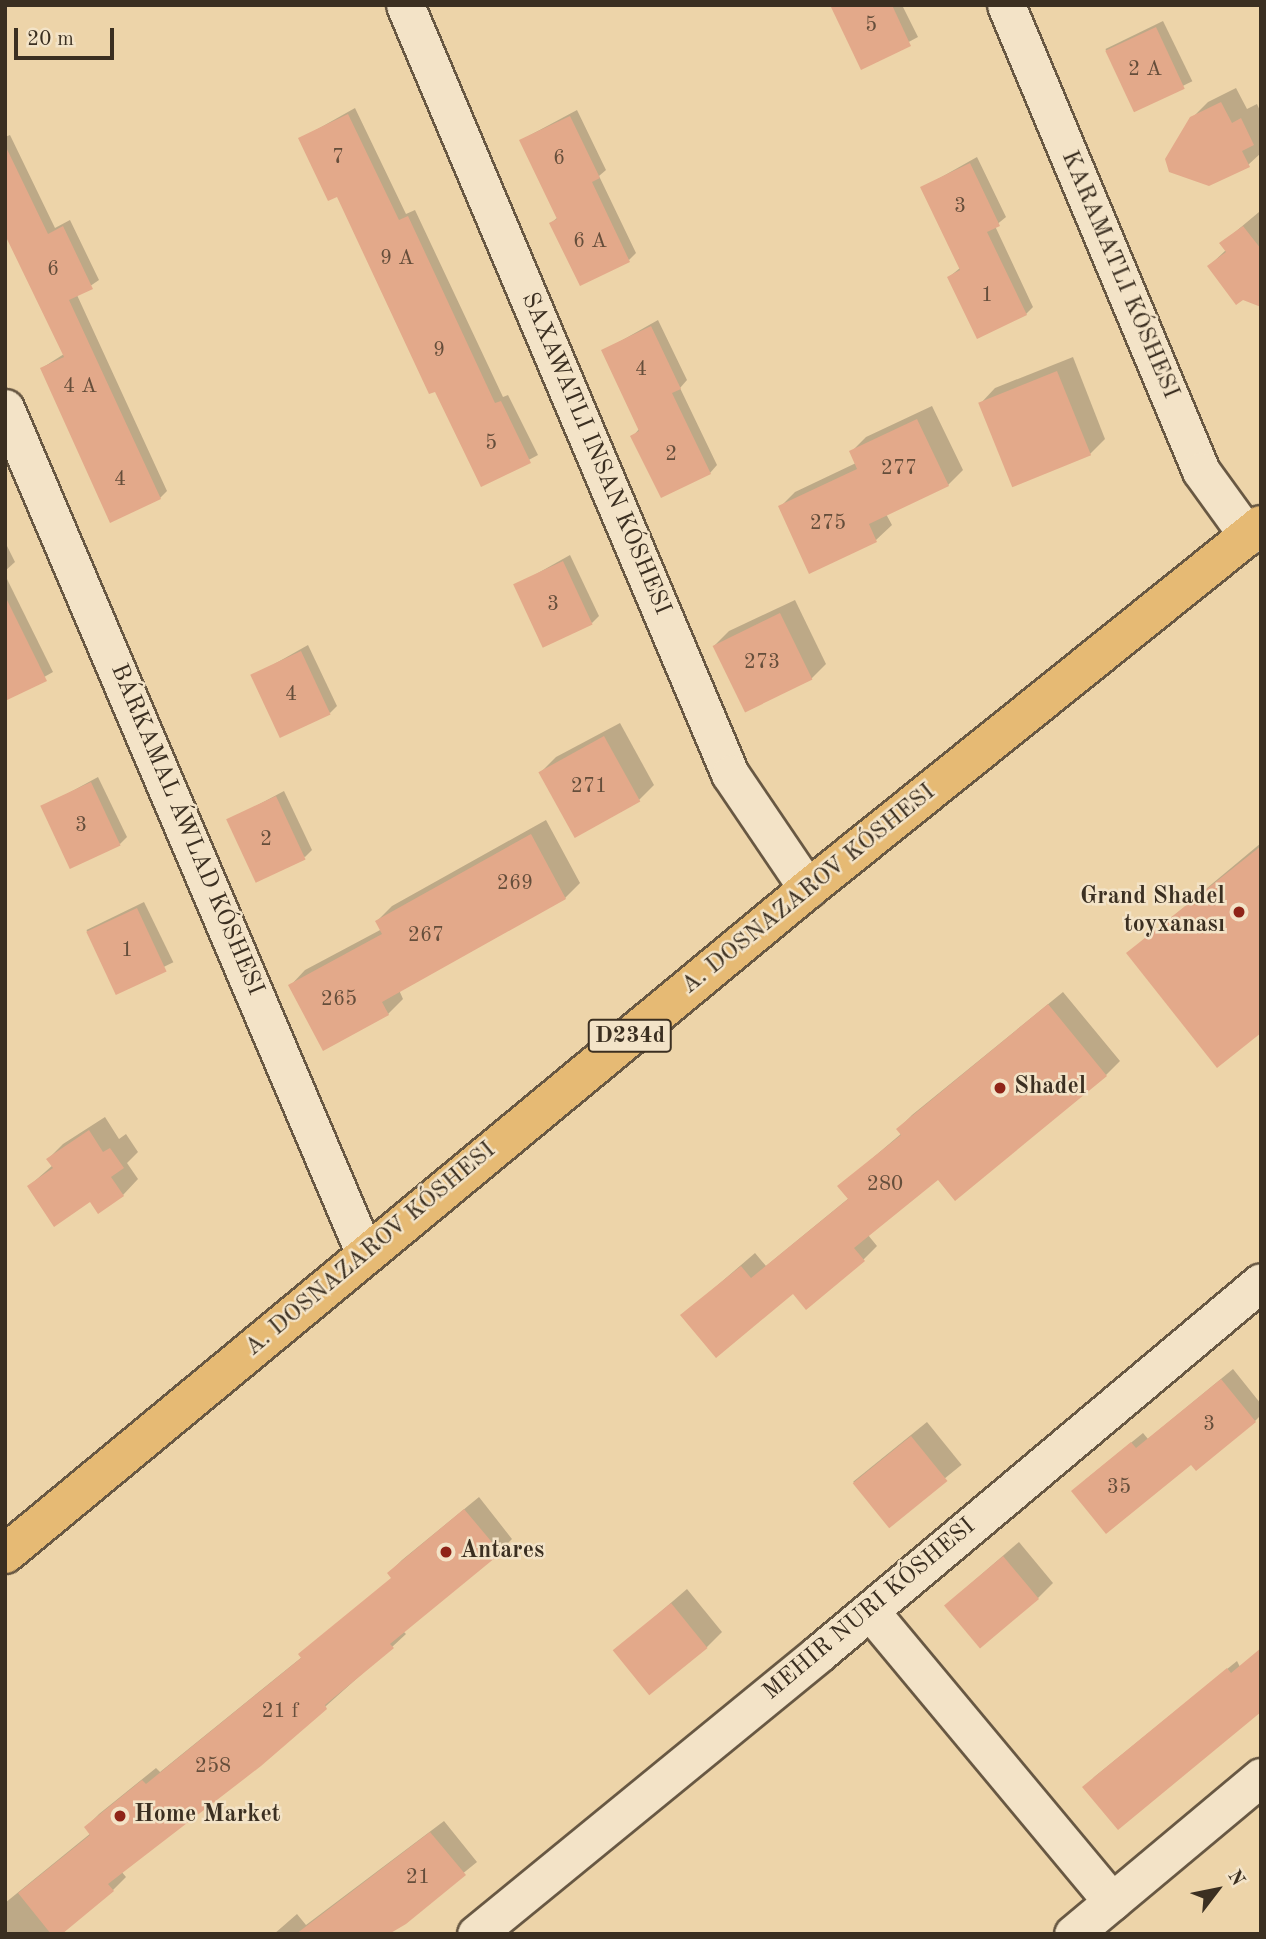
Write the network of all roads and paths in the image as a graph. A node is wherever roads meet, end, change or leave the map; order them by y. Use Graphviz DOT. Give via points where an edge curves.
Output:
graph roads {
  1 [pos="405,5"];
  2 [pos="1006,5"];
  3 [pos="5,408"];
  4 [pos="1254,531"];
  5 [pos="808,889"];
  6 [pos="365,1254"];
  7 [pos="1261,1282"];
  8 [pos="5,1554"];
  9 [pos="870,1611"];
  10 [pos="1261,1777"];
  11 [pos="1112,1901"];
  12 [pos="476,1934"];
  13 [pos="1073,1934"];
  1 -- 5 [label="street" via="730,774"];
  2 -- 4 [label="street" via="1200,471"];
  3 -- 6 [label="street, BÁRKAMAL ÁWLAD KÓSHESI"];
  4 -- 5 [label="main road, A. DOSNAZAROV KÓSHESI / D234d"];
  5 -- 6 [label="main road, A. DOSNAZAROV KÓSHESI / D234d"];
  6 -- 8 [label="main road, A. DOSNAZAROV KÓSHESI / D234d"];
  7 -- 9 [label="street"];
  9 -- 11 [label="street"];
  9 -- 12 [label="street"];
  10 -- 11 [label="street"];
  11 -- 13 [label="street"];
}
